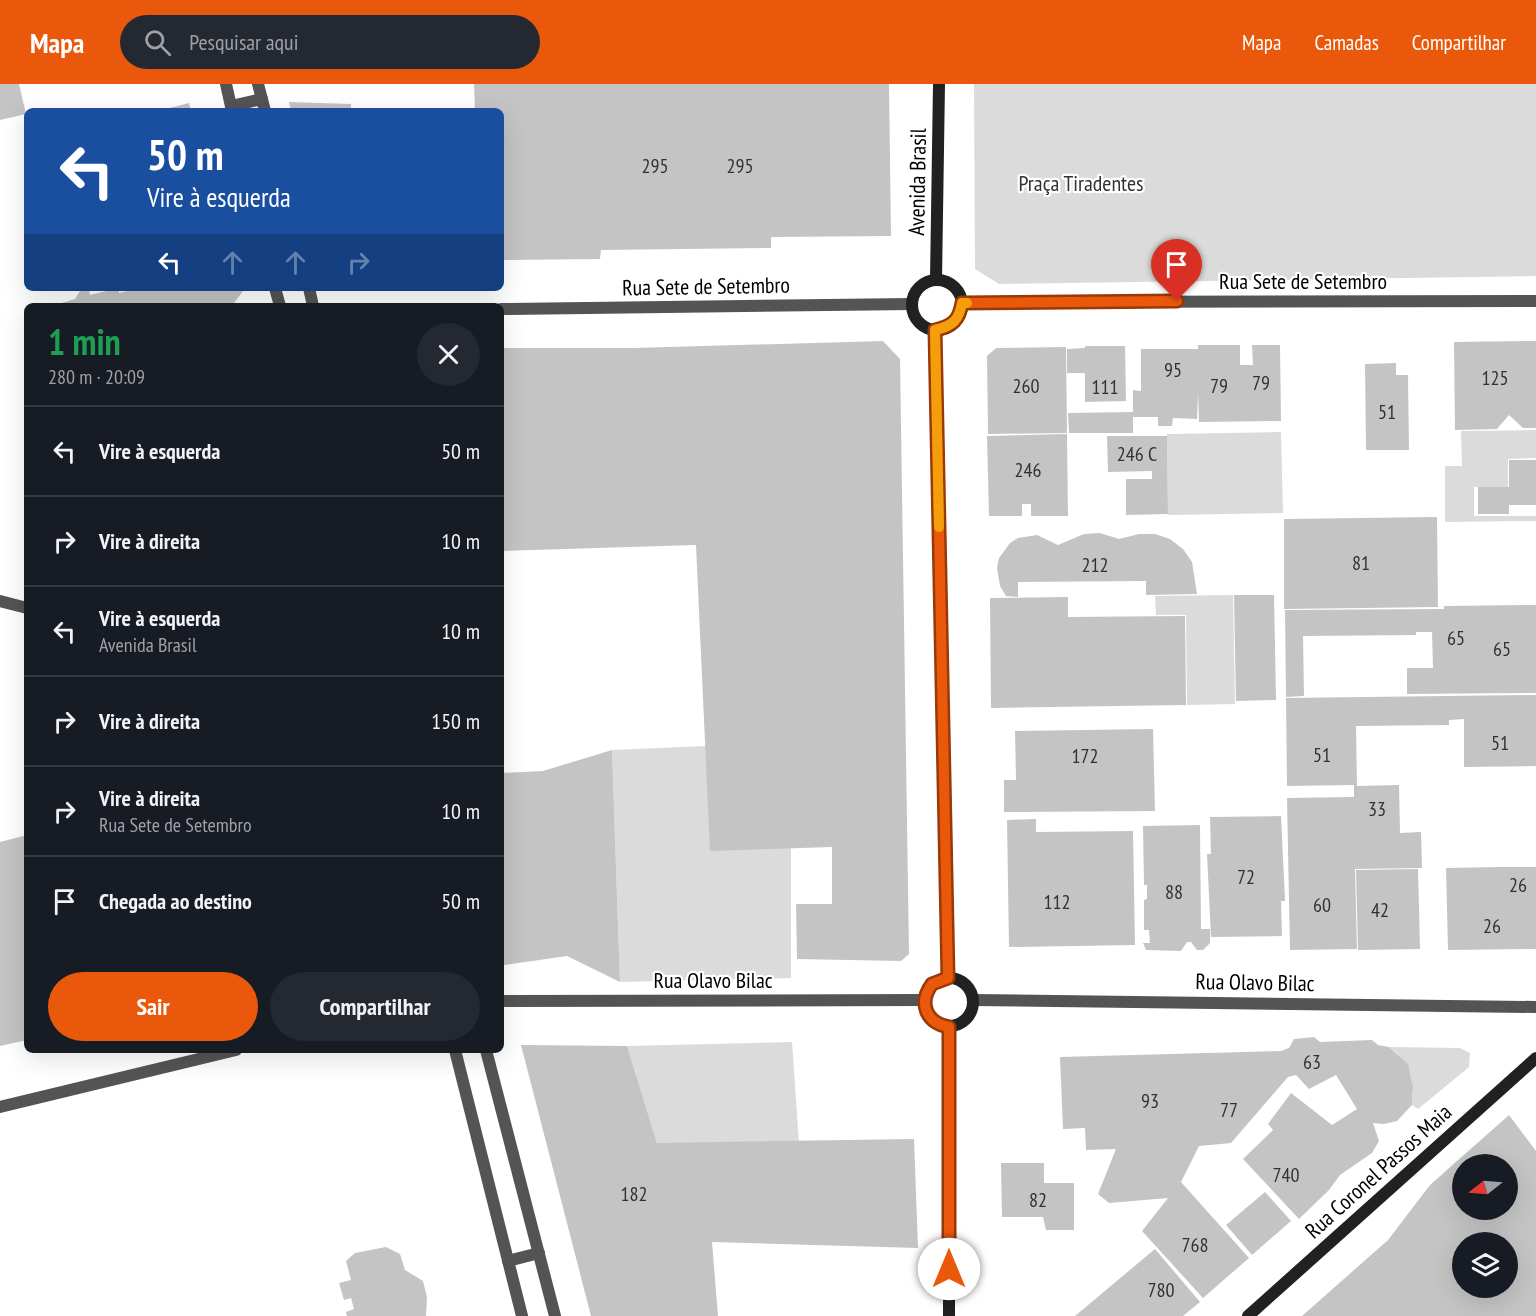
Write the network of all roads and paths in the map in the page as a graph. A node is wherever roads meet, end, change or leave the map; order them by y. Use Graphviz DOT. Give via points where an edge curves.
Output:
graph roads {
  1 [pos="226,84"];
  2 [pos="258,84"];
  3 [pos="939,84"];
  4 [pos="263,105"];
  5 [pos="232,108"];
  6 [pos="936,280"];
  7 [pos="1536,302"];
  8 [pos="912,303"];
  9 [pos="962,303"];
  10 [pos="504,309"];
  11 [pos="935,330"];
  12 [pos="0,601"];
  13 [pos="24,607"];
  14 [pos="948,978"];
  15 [pos="924,1000"];
  16 [pos="973,1000"];
  17 [pos="504,1002"];
  18 [pos="1536,1007"];
  19 [pos="949,1027"];
  20 [pos="224,1053"];
  21 [pos="455,1053"];
  22 [pos="487,1053"];
  23 [pos="1536,1058"];
  24 [pos="0,1107"];
  25 [pos="539,1253"];
  26 [pos="508,1261"];
  27 [pos="522,1316"];
  28 [pos="555,1316"];
  29 [pos="949,1316"];
  30 [pos="1248,1316"];
  1 -- 5 [label="street"];
  2 -- 4 [label="street"];
  3 -- 6 [label="main road, Avenida Brasil"];
  4 -- 5 [label="street"];
  6 -- 8 [label="main road" via="924,283 915,292"];
  6 -- 9 [label="main road" via="948,282 958,291"];
  7 -- 9 [label="street, Rua Sete de Setembro"];
  8 -- 10 [label="street, Rua Sete de Setembro"];
  8 -- 11 [label="main road" via="914,317"];
  9 -- 11 [label="main road" via="960,317 949,327"];
  11 -- 14 [label="main road"];
  12 -- 13 [label="street"];
  14 -- 15 [label="main road" via="932,984"];
  14 -- 16 [label="main road" via="965,984"];
  15 -- 17 [label="street, Rua Olavo Bilac"];
  15 -- 19 [label="main road" via="931,1019"];
  16 -- 18 [label="street, Rua Olavo Bilac"];
  16 -- 19 [label="main road" via="967,1019"];
  19 -- 29 [label="main road"];
  20 -- 24 [label="street"];
  21 -- 26 [label="street"];
  22 -- 25 [label="street"];
  23 -- 30 [label="main road, Rua Coronel Passos Maia"];
  25 -- 26 [label="street"];
  25 -- 28 [label="street"];
  26 -- 27 [label="street"];
}
